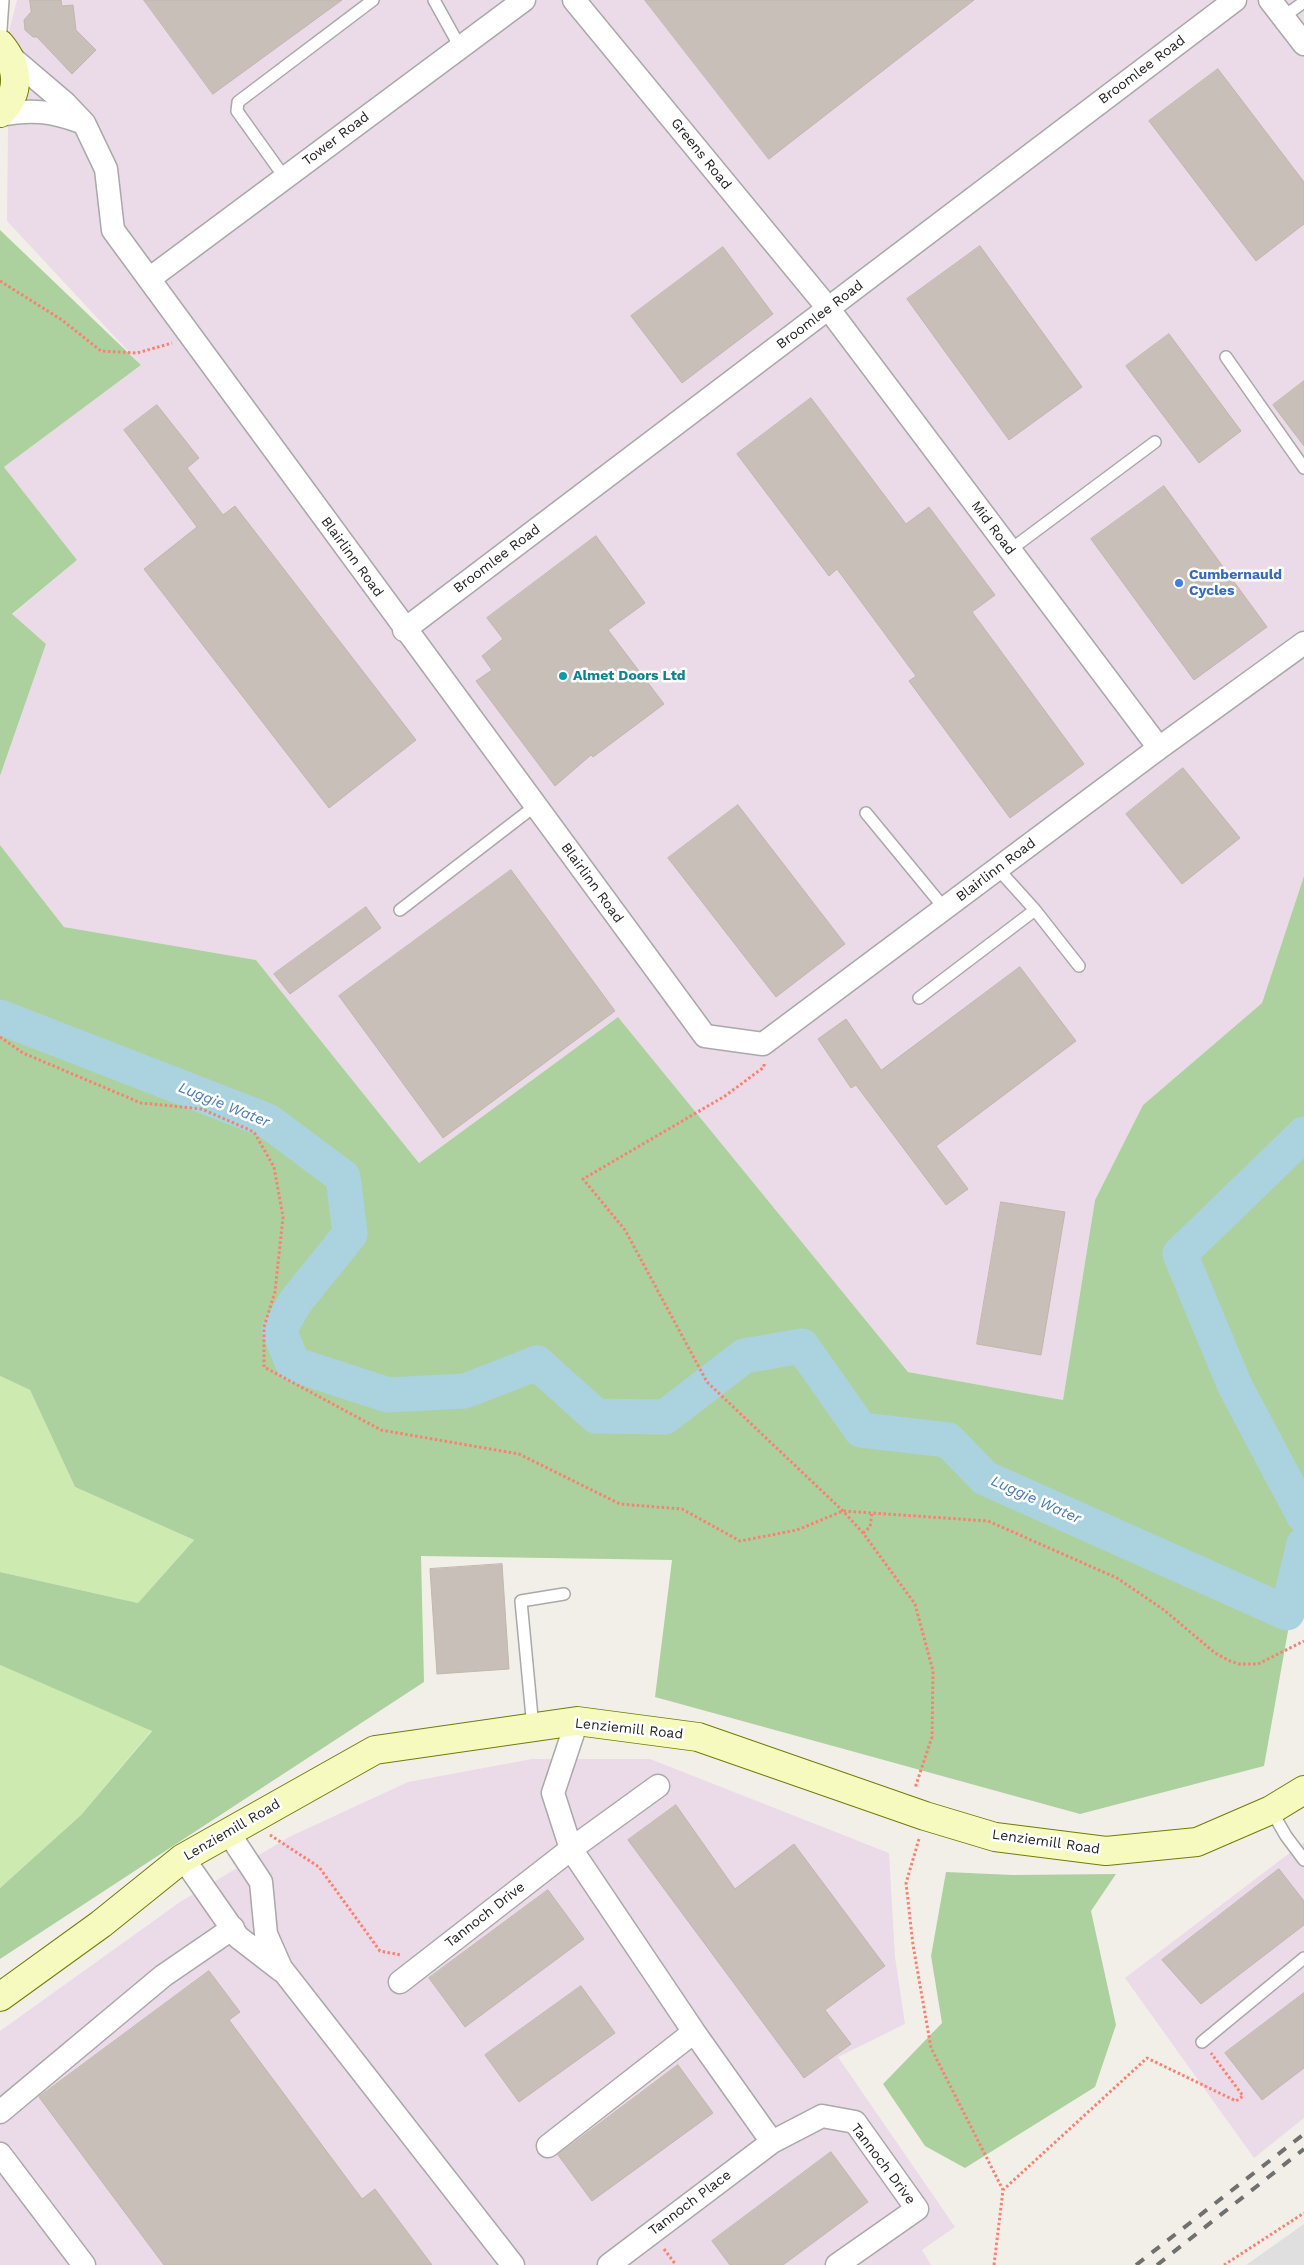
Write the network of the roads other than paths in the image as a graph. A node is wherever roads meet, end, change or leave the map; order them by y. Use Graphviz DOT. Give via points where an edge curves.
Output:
graph roads {
  1 [pos="3,0"];
  2 [pos="373,0"];
  3 [pos="434,0"];
  4 [pos="524,0"];
  5 [pos="574,0"];
  6 [pos="1235,0"];
  7 [pos="1304,2"];
  8 [pos="1277,9"];
  9 [pos="1304,44"];
  10 [pos="460,47"];
  11 [pos="4,49"];
  12 [pos="0,114"];
  13 [pos="84,123"];
  14 [pos="285,178"];
  15 [pos="149,279"];
  16 [pos="828,308"];
  17 [pos="1226,357"];
  18 [pos="1155,442"];
  19 [pos="1304,468"];
  20 [pos="1010,550"];
  21 [pos="404,630"];
  22 [pos="1304,643"];
  23 [pos="1159,748"];
  24 [pos="535,806"];
  25 [pos="866,812"];
  26 [pos="998,869"];
  27 [pos="945,909"];
  28 [pos="400,910"];
  29 [pos="1034,910"];
  30 [pos="1079,966"];
  31 [pos="919,998"];
  32 [pos="564,1594"];
  33 [pos="577,1721"];
  34 [pos="533,1728"];
  35 [pos="658,1786"];
  36 [pos="1304,1790"];
  37 [pos="1271,1810"];
  38 [pos="239,1826"];
  39 [pos="571,1849"];
  40 [pos="184,1858"];
  41 [pos="1304,1860"];
  42 [pos="233,1928"];
  43 [pos="1304,1958"];
  44 [pos="281,1968"];
  45 [pos="400,1982"];
  46 [pos="0,1997"];
  47 [pos="694,2032"];
  48 [pos="1202,2042"];
  49 [pos="0,2112"];
  50 [pos="772,2142"];
  51 [pos="548,2146"];
  52 [pos="0,2154"];
  53 [pos="84,2265"];
  54 [pos="513,2265"];
  55 [pos="608,2265"];
  56 [pos="837,2265"];
  1 -- 11 [label="lane"];
  2 -- 14 [label="lane" via="238,102 236,111"];
  3 -- 10 [label="lane"];
  4 -- 10 [label="street, Tower Road"];
  5 -- 16 [label="street, Greens Road"];
  6 -- 16 [label="street, Broomlee Road"];
  7 -- 8 [label="lane"];
  8 -- 9 [label="street"];
  10 -- 14 [label="street, Tower Road"];
  11 -- 12 [label="main road" via="16,74 14,91"];
  11 -- 13 [label="street, Blairlinn Road"];
  12 -- 13 [label="street" via="23,110 58,113"];
  13 -- 15 [label="street, Blairlinn Road" via="106,169 113,230"];
  14 -- 15 [label="street, Tower Road"];
  15 -- 21 [label="street, Blairlinn Road"];
  16 -- 20 [label="street, Mid Road"];
  16 -- 21 [label="street, Broomlee Road"];
  17 -- 19 [label="lane"];
  18 -- 20 [label="lane"];
  20 -- 23 [label="street, Mid Road"];
  21 -- 24 [label="street, Blairlinn Road"];
  22 -- 23 [label="street, Blairlinn Road"];
  23 -- 26 [label="street, Blairlinn Road"];
  24 -- 27 [label="street, Blairlinn Road" via="705,1036 763,1044"];
  24 -- 28 [label="lane"];
  25 -- 27 [label="lane"];
  26 -- 27 [label="street, Blairlinn Road"];
  26 -- 29 [label="lane"];
  29 -- 30 [label="lane"];
  29 -- 31 [label="lane"];
  32 -- 34 [label="lane" via="520,1601"];
  33 -- 34 [label="main road, Lenziemill Road"];
  33 -- 37 [label="main road, Lenziemill Road" via="698,1737 995,1837 1106,1851 1197,1842"];
  33 -- 39 [label="street" via="553,1792"];
  34 -- 38 [label="main road, Lenziemill Road" via="375,1750"];
  35 -- 39 [label="street, Tannoch Drive"];
  36 -- 37 [label="main road, Lenziemill Road"];
  37 -- 41 [label="lane"];
  38 -- 40 [label="main road, Lenziemill Road"];
  38 -- 44 [label="street" via="261,1882 266,1934"];
  39 -- 45 [label="street, Tannoch Drive"];
  39 -- 47 [label="street"];
  40 -- 42 [label="street"];
  40 -- 46 [label="main road, Lenziemill Road" via="101,1924"];
  42 -- 44 [label="street" via="238,1937 282,1971"];
  42 -- 49 [label="street" via="163,1976"];
  43 -- 48 [label="lane"];
  44 -- 54 [label="street"];
  47 -- 50 [label="street"];
  47 -- 51 [label="street"];
  50 -- 55 [label="street, Tannoch Place"];
  50 -- 56 [label="street, Tannoch Drive" via="822,2116 854,2122 918,2209"];
  52 -- 53 [label="street"];
}
